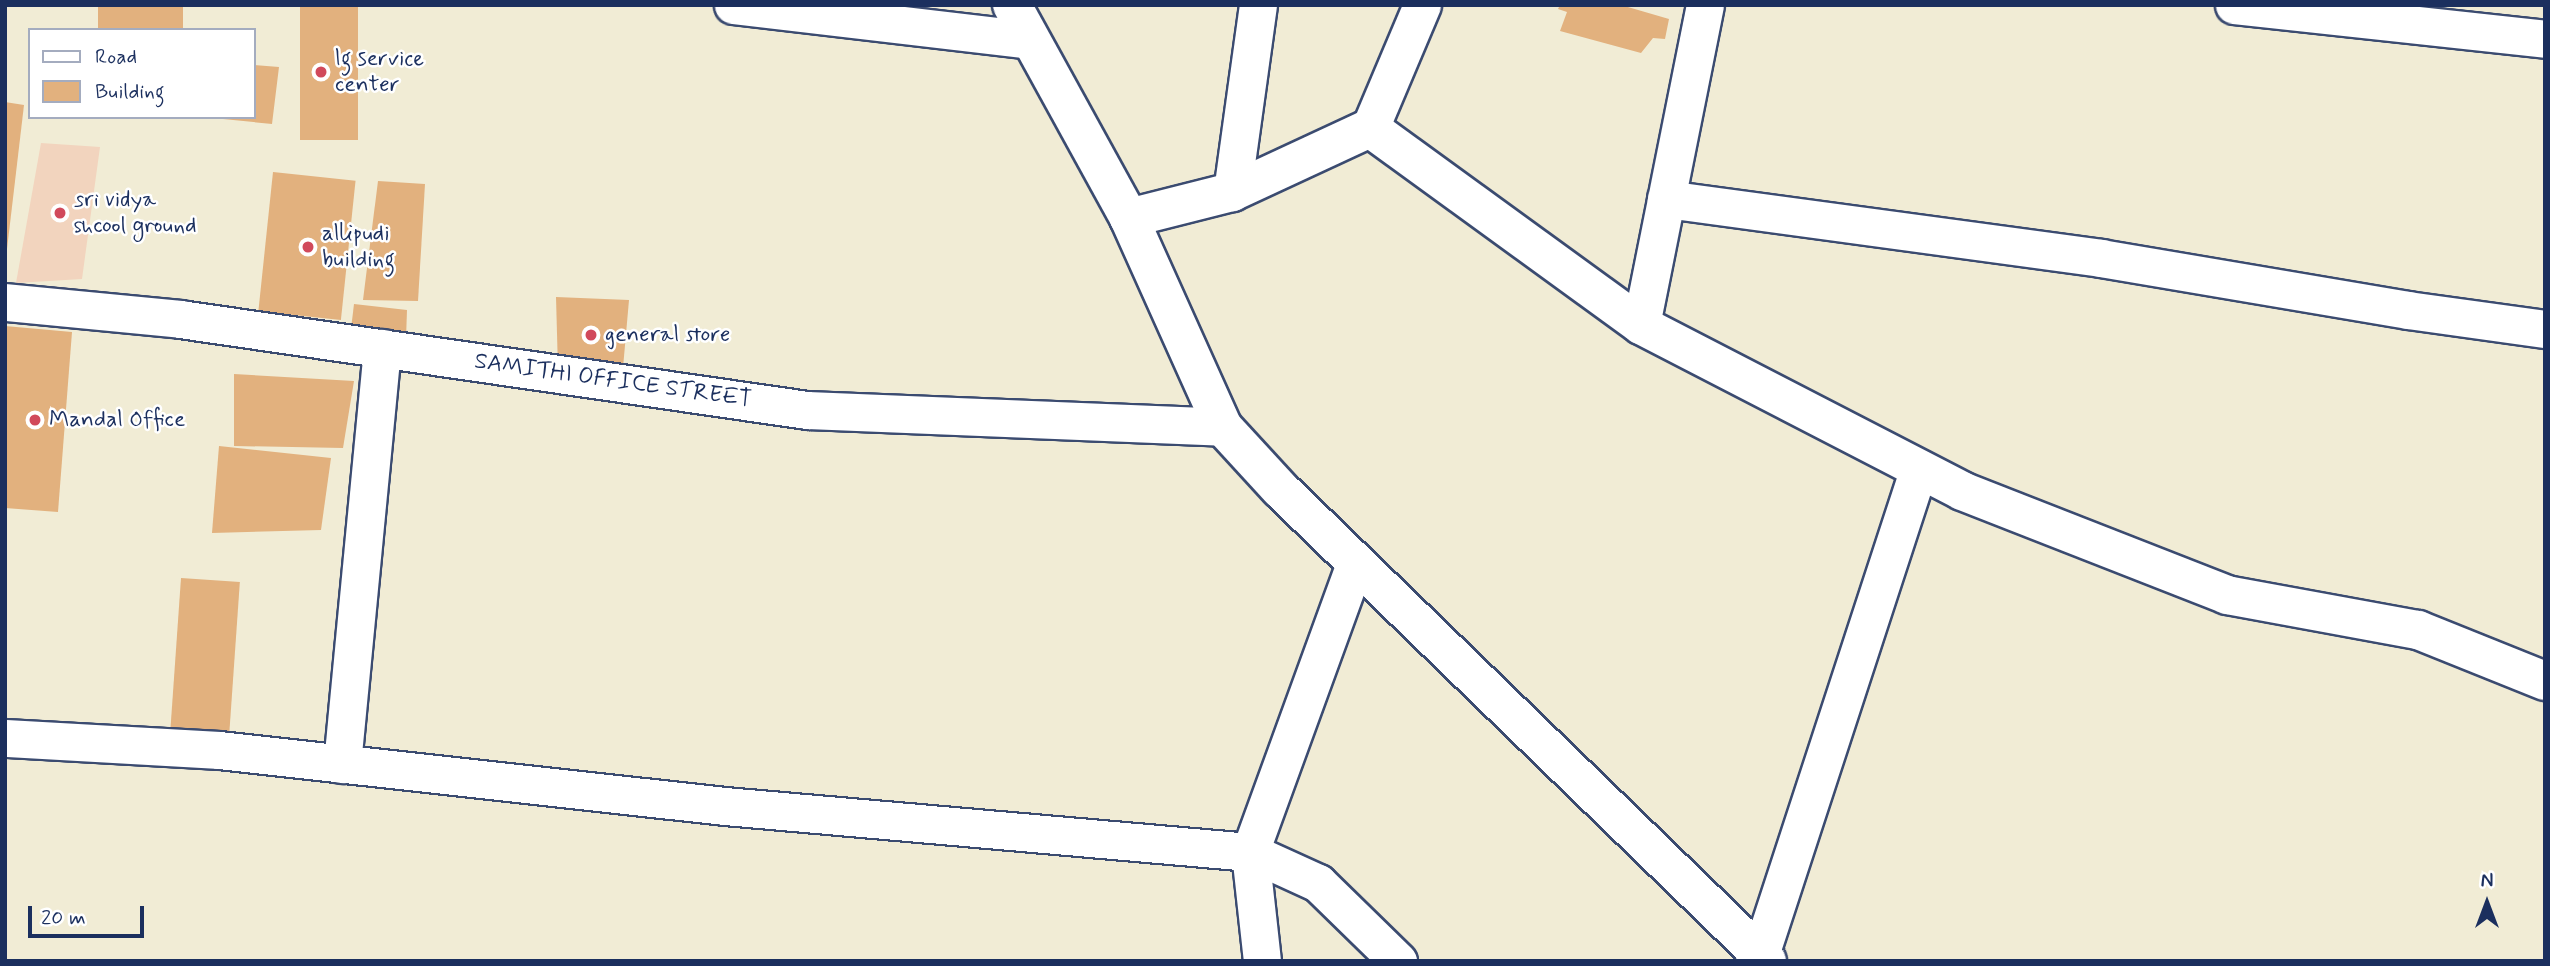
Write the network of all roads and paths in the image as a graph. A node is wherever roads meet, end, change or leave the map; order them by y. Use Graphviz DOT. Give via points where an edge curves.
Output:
graph roads {
  1 [pos="733,5"];
  2 [pos="1012,5"];
  3 [pos="1258,5"];
  4 [pos="1423,5"];
  5 [pos="1705,5"];
  6 [pos="2234,5"];
  7 [pos="2436,16"];
  8 [pos="2545,39"];
  9 [pos="1029,40"];
  10 [pos="1370,128"];
  11 [pos="1232,192"];
  12 [pos="1666,199"];
  13 [pos="1129,218"];
  14 [pos="5,302"];
  15 [pos="1641,325"];
  16 [pos="2545,328"];
  17 [pos="382,348"];
  18 [pos="1223,427"];
  19 [pos="1919,468"];
  20 [pos="1355,563"];
  21 [pos="2545,681"];
  22 [pos="5,738"];
  23 [pos="342,764"];
  24 [pos="1250,852"];
  25 [pos="1760,959"];
  26 [pos="1262,961"];
  27 [pos="1398,961"];
  1 -- 9 [label="street"];
  2 -- 9 [label="street"];
  3 -- 11 [label="street"];
  4 -- 10 [label="street"];
  5 -- 12 [label="street"];
  6 -- 7 [label="street"];
  7 -- 8 [label="street"];
  9 -- 13 [label="street"];
  10 -- 11 [label="street"];
  10 -- 15 [label="street"];
  11 -- 13 [label="street"];
  12 -- 15 [label="street"];
  12 -- 16 [label="street" via="2101,258"];
  13 -- 18 [label="street"];
  14 -- 17 [label="street, SAMITHI OFFICE STREET" via="167,317"];
  15 -- 19 [label="street"];
  17 -- 18 [label="street, SAMITHI OFFICE STREET" via="807,410"];
  17 -- 23 [label="street"];
  18 -- 20 [label="street"];
  19 -- 21 [label="street" via="1962,491 2227,595 2418,630"];
  19 -- 25 [label="street"];
  20 -- 24 [label="street"];
  20 -- 25 [label="street"];
  22 -- 23 [label="street" via="219,750"];
  23 -- 24 [label="street" via="725,806"];
  24 -- 26 [label="street"];
  24 -- 27 [label="street" via="1318,883"];
}
